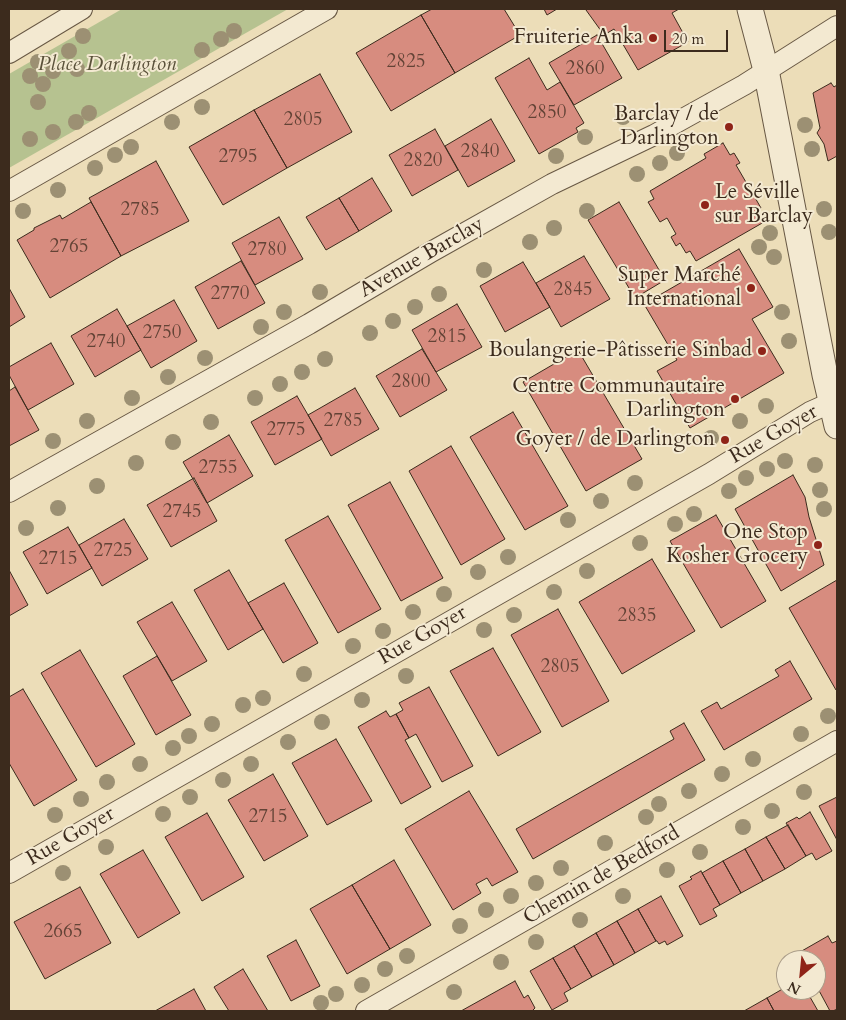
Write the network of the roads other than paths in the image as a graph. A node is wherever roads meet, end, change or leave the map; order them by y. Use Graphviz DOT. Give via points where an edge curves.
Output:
graph roads {
  1 [pos="82,9"];
  2 [pos="327,9"];
  3 [pos="750,9"];
  4 [pos="837,26"];
  5 [pos="9,53"];
  6 [pos="766,70"];
  7 [pos="9,191"];
  8 [pos="835,410"];
  9 [pos="9,492"];
  10 [pos="837,741"];
  11 [pos="9,873"];
  12 [pos="366,1011"];
  1 -- 5 [label="street"];
  2 -- 7 [label="street"];
  3 -- 6 [label="street"];
  4 -- 6 [label="street, Avenue Barclay"];
  6 -- 8 [label="street"];
  6 -- 9 [label="street, Avenue Barclay" via="654,134 543,189"];
  8 -- 11 [label="street, Rue Goyer" via="810,412 709,474"];
  10 -- 12 [label="street, Chemin de Bedford"];
}
